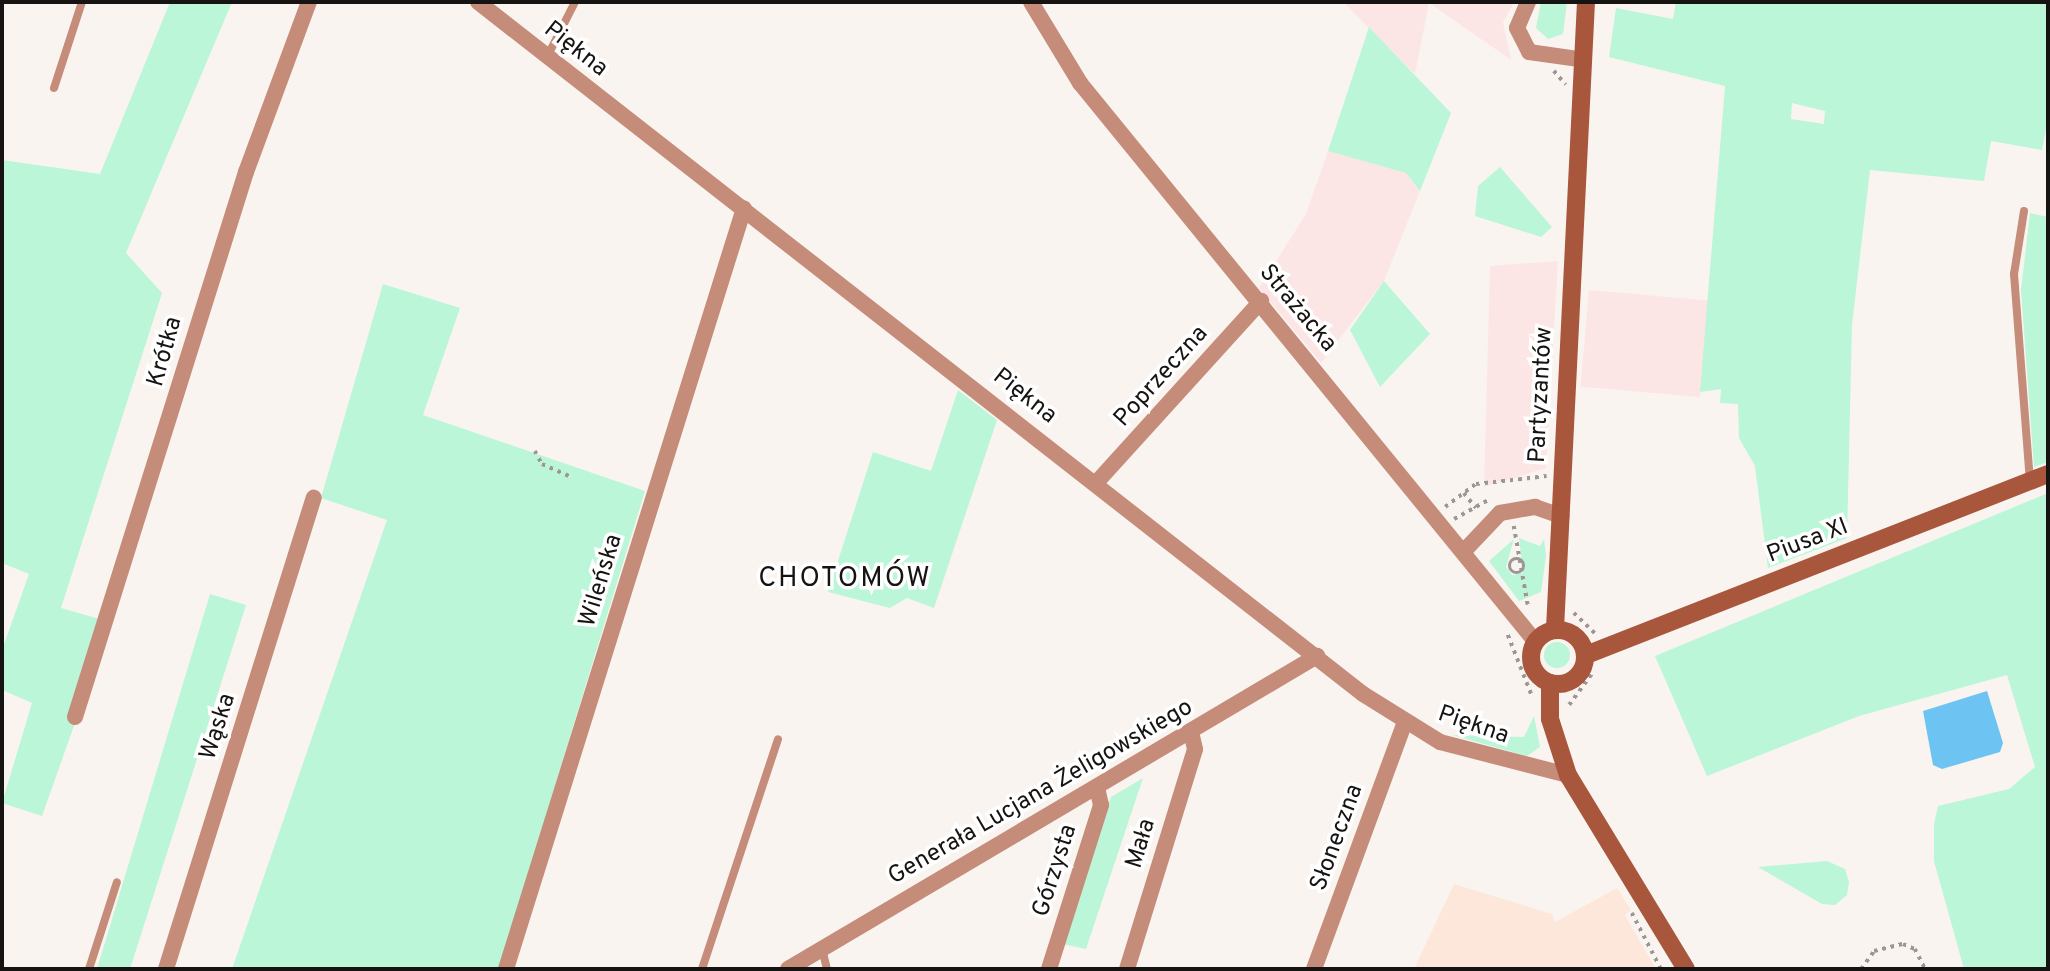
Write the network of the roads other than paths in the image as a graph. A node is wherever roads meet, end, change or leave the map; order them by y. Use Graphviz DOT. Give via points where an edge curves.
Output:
graph roads {
  1 [pos="82,2"];
  2 [pos="309,2"];
  3 [pos="478,2"];
  4 [pos="575,2"];
  5 [pos="1031,2"];
  6 [pos="1528,2"];
  7 [pos="1586,2"];
  8 [pos="547,57"];
  9 [pos="1578,59"];
  10 [pos="54,88"];
  11 [pos="744,208"];
  12 [pos="2024,211"];
  13 [pos="1261,301"];
  14 [pos="2048,474"];
  15 [pos="2030,480"];
  16 [pos="1096,483"];
  17 [pos="314,498"];
  18 [pos="1561,516"];
  19 [pos="1466,549"];
  20 [pos="1555,629"];
  21 [pos="1535,640"];
  22 [pos="1586,655"];
  23 [pos="1317,656"];
  24 [pos="1550,683"];
  25 [pos="75,718"];
  26 [pos="1405,722"];
  27 [pos="1191,731"];
  28 [pos="778,739"];
  29 [pos="1568,775"];
  30 [pos="1097,787"];
  31 [pos="117,882"];
  32 [pos="822,949"];
  33 [pos="89,969"];
  34 [pos="166,969"];
  35 [pos="506,969"];
  36 [pos="702,969"];
  37 [pos="788,969"];
  38 [pos="827,969"];
  39 [pos="1049,969"];
  40 [pos="1127,969"];
  41 [pos="1314,969"];
  42 [pos="1686,969"];
  1 -- 10 [label="lane"];
  2 -- 25 [label="street, Krótka" via="246,172"];
  3 -- 8 [label="street, Piękna"];
  4 -- 8 [label="lane"];
  5 -- 13 [label="street, Strażacka" via="1080,83"];
  6 -- 9 [label="street" via="1517,20 1524,46 1542,59"];
  7 -- 9 [label="street, Partyzantów"];
  8 -- 11 [label="street, Piękna"];
  9 -- 18 [label="street, Partyzantów"];
  11 -- 16 [label="street, Piękna"];
  11 -- 35 [label="street, Wileńska"];
  12 -- 15 [label="lane" via="2014,274"];
  13 -- 16 [label="street, Poprzeczna"];
  13 -- 19 [label="street, Strażacka"];
  14 -- 15 [label="street, Piusa XI"];
  15 -- 22 [label="street, Piusa XI"];
  16 -- 23 [label="street, Piękna"];
  17 -- 34 [label="street, Wąska"];
  18 -- 19 [label="street" via="1535,507 1510,509 1486,521"];
  18 -- 20 [label="street, Partyzantów"];
  19 -- 21 [label="street, Strażacka"];
  20 -- 21 [label="street"];
  20 -- 22 [label="street" via="1578,637"];
  21 -- 24 [label="street" via="1532,665"];
  22 -- 24 [label="street" via="1577,677"];
  23 -- 26 [label="street, Piękna"];
  23 -- 27 [label="street, Generała Lucjana Żeligowskiego"];
  24 -- 29 [label="street" via="1550,708"];
  26 -- 29 [label="street, Piękna" via="1492,759"];
  26 -- 41 [label="street, Słoneczna"];
  27 -- 30 [label="street, Generała Lucjana Żeligowskiego"];
  27 -- 40 [label="street, Mała" via="1195,749"];
  28 -- 36 [label="lane"];
  29 -- 42 [label="street"];
  30 -- 32 [label="street, Generała Lucjana Żeligowskiego"];
  30 -- 39 [label="street, Górzysta" via="1101,805"];
  31 -- 33 [label="lane"];
  32 -- 37 [label="street, Generała Lucjana Żeligowskiego"];
  32 -- 38 [label="lane"];
}
